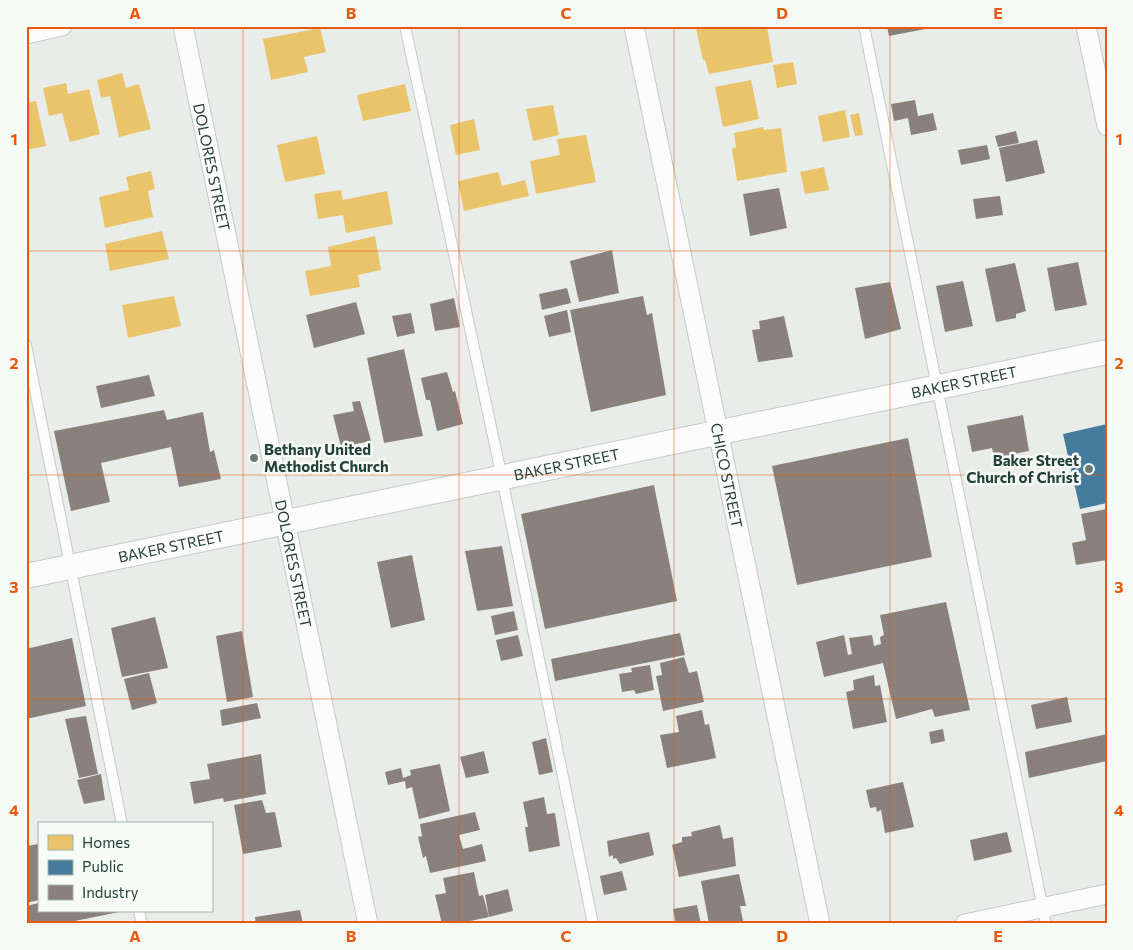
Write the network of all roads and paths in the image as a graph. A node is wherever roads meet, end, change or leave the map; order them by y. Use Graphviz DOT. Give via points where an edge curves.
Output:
graph roads {
  1 [pos="62,26"];
  2 [pos="183,26"];
  3 [pos="405,26"];
  4 [pos="634,26"];
  5 [pos="864,26"];
  6 [pos="1086,26"];
  7 [pos="26,34"];
  8 [pos="1107,126"];
  9 [pos="26,345"];
  10 [pos="1107,352"];
  11 [pos="939,387"];
  12 [pos="718,432"];
  13 [pos="502,478"];
  14 [pos="286,522"];
  15 [pos="71,566"];
  16 [pos="26,576"];
  17 [pos="122,822"];
  18 [pos="1107,894"];
  19 [pos="1045,916"];
  20 [pos="368,924"];
  21 [pos="593,924"];
  22 [pos="820,924"];
  23 [pos="965,924"];
  1 -- 7 [label="street"];
  2 -- 14 [label="street, DOLORES STREET"];
  3 -- 13 [label="lane"];
  4 -- 12 [label="street, CHICO STREET"];
  5 -- 11 [label="lane"];
  6 -- 8 [label="street"];
  9 -- 15 [label="lane"];
  10 -- 11 [label="street, BAKER STREET"];
  11 -- 12 [label="street, BAKER STREET"];
  11 -- 19 [label="lane"];
  12 -- 13 [label="street, BAKER STREET"];
  12 -- 22 [label="street, CHICO STREET"];
  13 -- 14 [label="street, BAKER STREET"];
  13 -- 21 [label="lane"];
  14 -- 15 [label="street, BAKER STREET"];
  14 -- 20 [label="street, DOLORES STREET"];
  15 -- 16 [label="street, BAKER STREET"];
  15 -- 17 [label="lane"];
  18 -- 19 [label="street"];
  19 -- 23 [label="street"];
}
